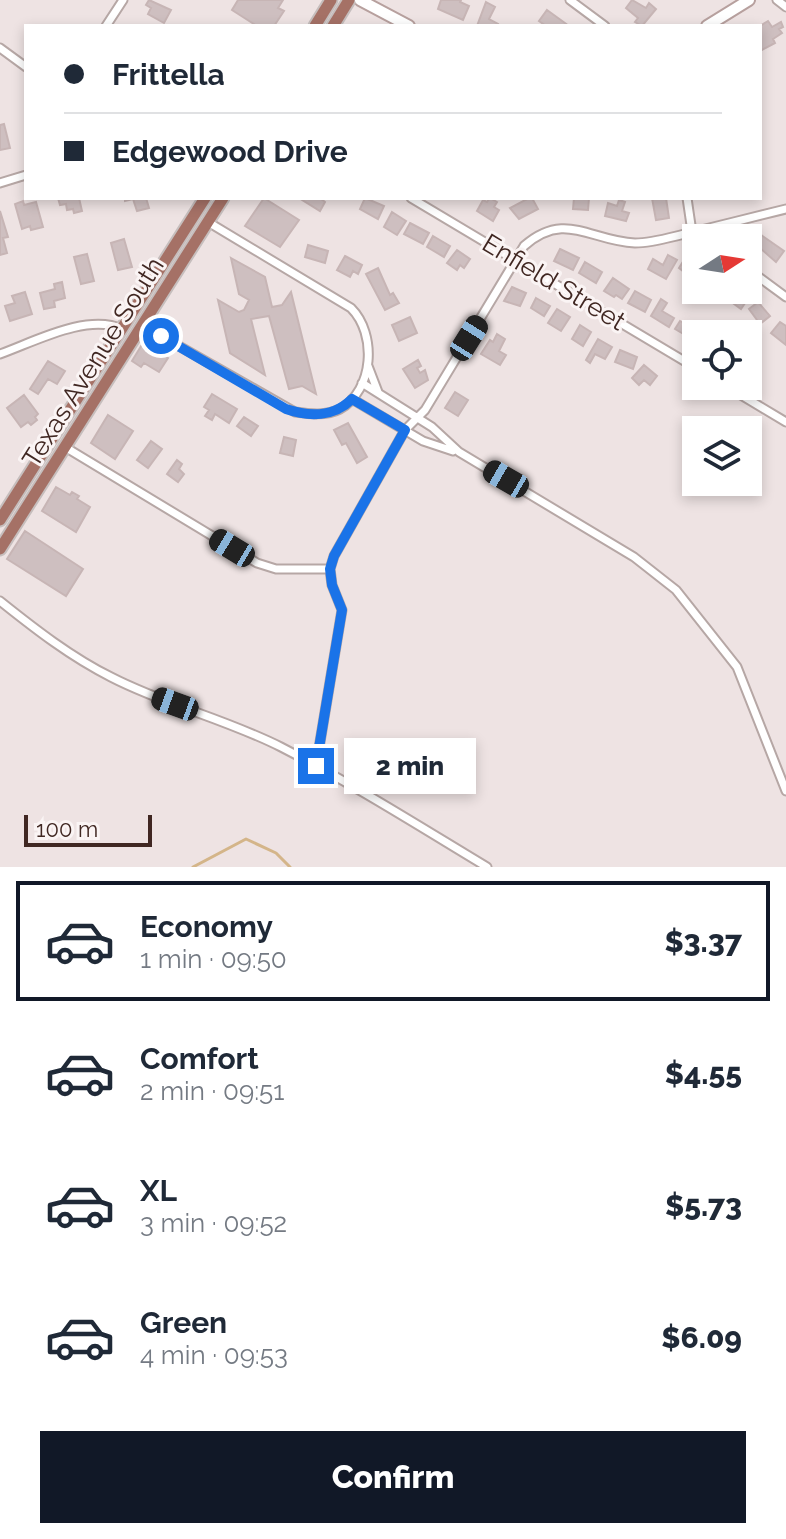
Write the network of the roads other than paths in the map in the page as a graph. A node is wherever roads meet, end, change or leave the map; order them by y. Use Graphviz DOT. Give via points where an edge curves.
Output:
graph roads {
  1 [pos="123,0"];
  2 [pos="331,0"];
  3 [pos="349,0"];
  4 [pos="360,0"];
  5 [pos="570,0"];
  6 [pos="749,0"];
  7 [pos="777,0"];
  8 [pos="786,7"];
  9 [pos="107,24"];
  10 [pos="316,24"];
  11 [pos="334,24"];
  12 [pos="405,24"];
  13 [pos="602,24"];
  14 [pos="710,24"];
  15 [pos="0,48"];
  16 [pos="24,66"];
  17 [pos="24,176"];
  18 [pos="0,183"];
  19 [pos="204,200"];
  20 [pos="222,200"];
  21 [pos="414,200"];
  22 [pos="687,200"];
  23 [pos="786,209"];
  24 [pos="208,222"];
  25 [pos="691,224"];
  26 [pos="728,224"];
  27 [pos="682,235"];
  28 [pos="179,239"];
  29 [pos="515,259"];
  30 [pos="762,279"];
  31 [pos="786,297"];
  32 [pos="142,325"];
  33 [pos="122,329"];
  34 [pos="0,354"];
  35 [pos="682,360"];
  36 [pos="367,366"];
  37 [pos="362,383"];
  38 [pos="380,394"];
  39 [pos="352,399"];
  40 [pos="749,400"];
  41 [pos="419,418"];
  42 [pos="786,422"];
  43 [pos="405,430"];
  44 [pos="65,447"];
  45 [pos="459,452"];
  46 [pos="21,488"];
  47 [pos="0,520"];
  48 [pos="0,535"];
  49 [pos="0,549"];
  50 [pos="330,569"];
  51 [pos="0,601"];
  52 [pos="316,766"];
  53 [pos="786,791"];
  54 [pos="487,867"];
  1 -- 9 [label="street"];
  2 -- 10 [label="main road"];
  3 -- 11 [label="main road"];
  4 -- 12 [label="street"];
  5 -- 13 [label="street"];
  6 -- 14 [label="street"];
  7 -- 8 [label="street"];
  15 -- 16 [label="street"];
  17 -- 18 [label="street"];
  19 -- 28 [label="main road, Texas Avenue South"];
  20 -- 24 [label="main road, Texas Avenue South"];
  21 -- 29 [label="street, Enfield Street"];
  22 -- 25 [label="street"];
  23 -- 26 [label="street"];
  24 -- 32 [label="main road, Texas Avenue South"];
  24 -- 36 [label="street" via="351,308 364,327"];
  27 -- 29 [label="street" via="636,243 578,228 550,229 535,236"];
  28 -- 32 [label="main road" via="179,253 139,315"];
  28 -- 33 [label="main road, Texas Avenue South"];
  29 -- 35 [label="street, Enfield Street"];
  29 -- 41 [label="street"];
  30 -- 31 [label="street"];
  32 -- 39 [label="street" via="295,412 327,413"];
  32 -- 44 [label="main road, Texas Avenue South"];
  33 -- 34 [label="street" via="91,323"];
  33 -- 46 [label="main road, Texas Avenue South"];
  36 -- 37 [label="street"];
  36 -- 38 [label="street"];
  37 -- 38 [label="street"];
  37 -- 39 [label="street"];
  38 -- 41 [label="street"];
  39 -- 43 [label="street"];
  40 -- 42 [label="street"];
  41 -- 43 [label="street"];
  41 -- 45 [label="street"];
  43 -- 45 [label="street"];
  43 -- 50 [label="street"];
  44 -- 49 [label="main road, Texas Avenue South"];
  44 -- 50 [label="street" via="257,563 276,569"];
  45 -- 53 [label="street" via="634,557 676,590 737,667"];
  46 -- 47 [label="main road, Texas Avenue South"];
  46 -- 48 [label="main road" via="17,509"];
  50 -- 52 [label="street" via="342,610"];
  51 -- 52 [label="street" via="109,677 226,722"];
  52 -- 54 [label="street"];
}
